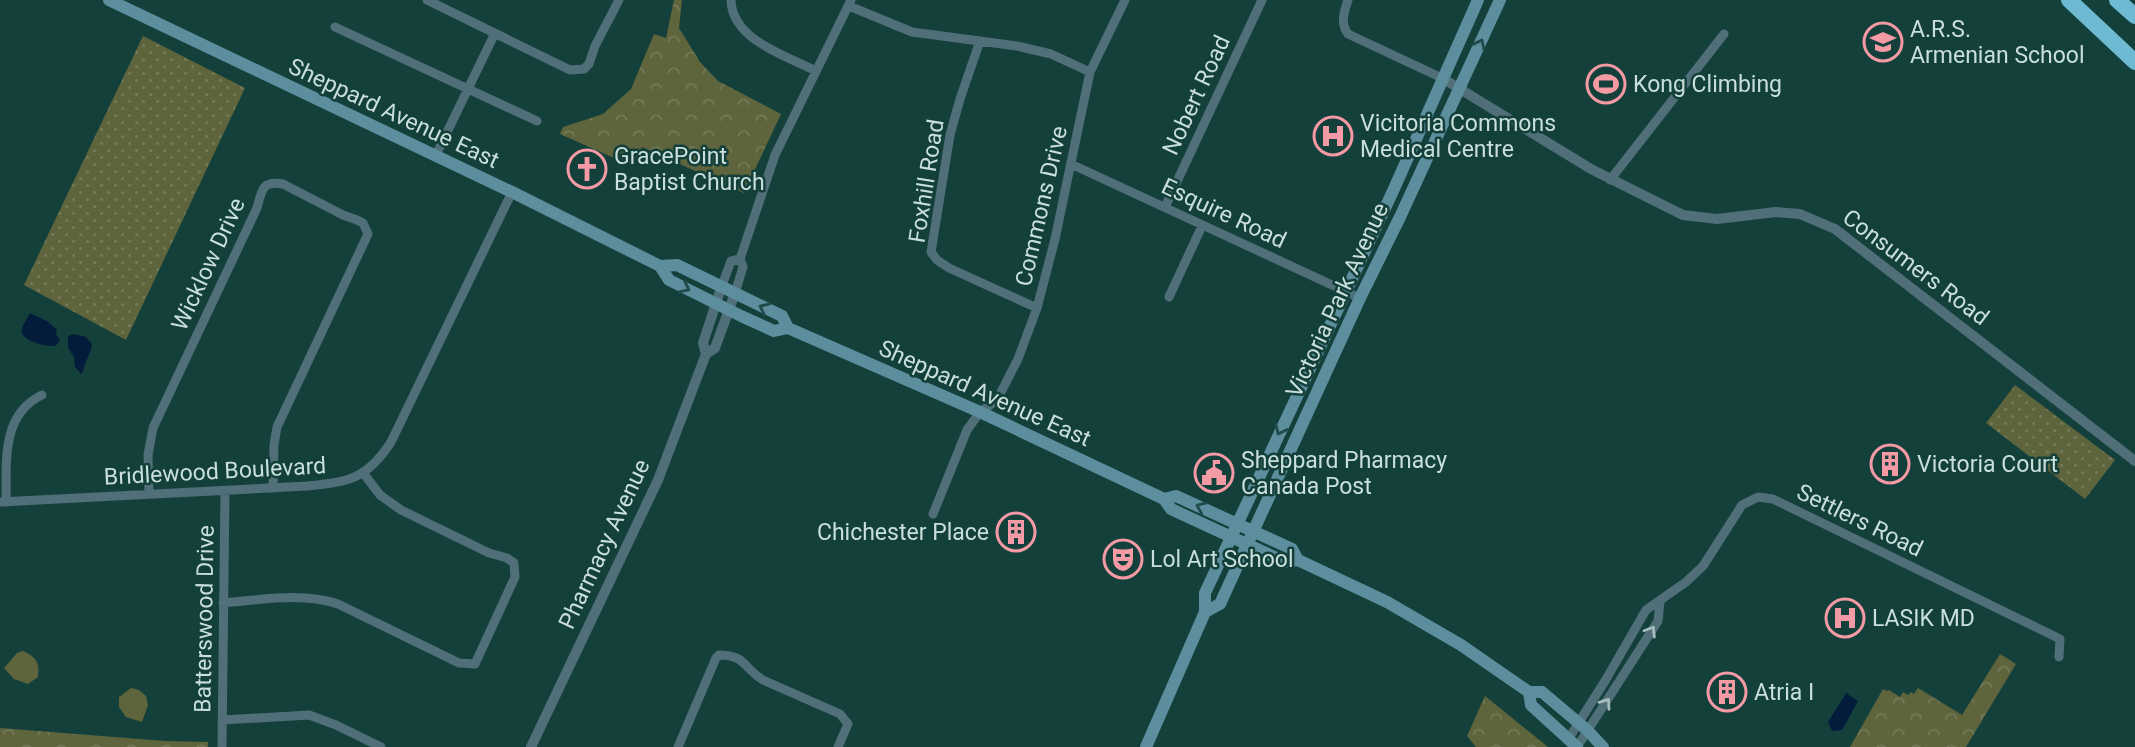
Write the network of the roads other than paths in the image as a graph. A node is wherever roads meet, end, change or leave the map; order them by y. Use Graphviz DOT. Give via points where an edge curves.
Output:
graph roads {
  1 [pos="109,0"];
  2 [pos="427,0"];
  3 [pos="619,0"];
  4 [pos="731,0"];
  5 [pos="1125,0"];
  6 [pos="1262,0"];
  7 [pos="1348,0"];
  8 [pos="1479,0"];
  9 [pos="1500,0"];
  10 [pos="2069,0"];
  11 [pos="2117,0"];
  12 [pos="850,3"];
  13 [pos="2135,16"];
  14 [pos="335,27"];
  15 [pos="495,33"];
  16 [pos="1724,34"];
  17 [pos="980,41"];
  18 [pos="2135,62"];
  19 [pos="816,71"];
  20 [pos="1090,72"];
  21 [pos="1442,78"];
  22 [pos="1459,87"];
  23 [pos="468,89"];
  24 [pos="537,121"];
  25 [pos="435,157"];
  26 [pos="1071,164"];
  27 [pos="1610,180"];
  28 [pos="512,192"];
  29 [pos="1165,207"];
  30 [pos="1202,226"];
  31 [pos="740,259"];
  32 [pos="660,266"];
  33 [pos="721,288"];
  34 [pos="1345,290"];
  35 [pos="735,293"];
  36 [pos="1168,297"];
  37 [pos="1360,298"];
  38 [pos="716,303"];
  39 [pos="1037,308"];
  40 [pos="729,310"];
  41 [pos="788,328"];
  42 [pos="706,354"];
  43 [pos="42,395"];
  44 [pos="980,412"];
  45 [pos="2135,461"];
  46 [pos="364,474"];
  47 [pos="273,488"];
  48 [pos="225,491"];
  49 [pos="149,494"];
  50 [pos="3,502"];
  51 [pos="933,514"];
  52 [pos="1234,529"];
  53 [pos="1254,530"];
  54 [pos="1248,544"];
  55 [pos="1298,560"];
  56 [pos="1660,601"];
  57 [pos="223,603"];
  58 [pos="1205,612"];
  59 [pos="2059,657"];
  60 [pos="1529,692"];
  61 [pos="222,720"];
  62 [pos="1583,726"];
  63 [pos="1574,744"];
  64 [pos="222,747"];
  65 [pos="381,747"];
  66 [pos="531,747"];
  67 [pos="678,747"];
  68 [pos="838,747"];
  69 [pos="1146,747"];
  70 [pos="1603,747"];
  1 -- 25 [label="main road, Sheppard Avenue East"];
  2 -- 15 [label="street"];
  3 -- 15 [label="street" via="584,69 561,67"];
  4 -- 19 [label="street" via="744,32"];
  5 -- 20 [label="street, Commons Drive"];
  6 -- 29 [label="street, Nobert Road"];
  7 -- 21 [label="street" via="1343,15 1348,34"];
  8 -- 21 [label="main road, Victoria Park Avenue"];
  22 -- 9 [label="main road, Victoria Park Avenue, one-way"];
  10 -- 18 [label="highway"];
  11 -- 13 [label="highway"];
  12 -- 17 [label="street" via="912,32"];
  12 -- 19 [label="street, Pharmacy Avenue"];
  14 -- 23 [label="street"];
  15 -- 23 [label="street"];
  16 -- 27 [label="street"];
  17 -- 20 [label="street" via="1051,54"];
  17 -- 39 [label="street, Foxhill Road" via="950,135 931,252 949,268"];
  19 -- 31 [label="street, Pharmacy Avenue" via="775,155"];
  20 -- 26 [label="street, Commons Drive"];
  21 -- 22 [label="street, Consumers Road"];
  21 -- 34 [label="main road, Victoria Park Avenue"];
  22 -- 27 [label="street, Consumers Road"];
  22 -- 37 [label="main road, Victoria Park Avenue"];
  23 -- 24 [label="street"];
  23 -- 25 [label="street"];
  25 -- 28 [label="main road, Sheppard Avenue East"];
  26 -- 29 [label="street, Esquire Road"];
  26 -- 39 [label="street, Commons Drive"];
  27 -- 45 [label="street, Consumers Road" via="1683,215 1717,219 1800,214 1835,229"];
  28 -- 32 [label="main road, Sheppard Avenue East"];
  28 -- 46 [label="street" via="391,442"];
  29 -- 30 [label="street, Esquire Road"];
  30 -- 34 [label="street, Esquire Road"];
  30 -- 36 [label="street"];
  31 -- 33 [label="street, Pharmacy Avenue" via="731,261"];
  31 -- 35 [label="street, Pharmacy Avenue" via="743,267"];
  32 -- 33 [label="main road, Sheppard Avenue East" via="677,265"];
  32 -- 38 [label="main road, Sheppard Avenue East, one-way" via="669,280"];
  33 -- 35 [label="main road, Sheppard Avenue East"];
  33 -- 38 [label="street, Pharmacy Avenue"];
  34 -- 37 [label="street, Esquire Road"];
  34 -- 52 [label="main road, Victoria Park Avenue, one-way"];
  35 -- 40 [label="street, Pharmacy Avenue"];
  41 -- 35 [label="main road, Sheppard Avenue East, one-way" via="782,316"];
  37 -- 53 [label="main road, Victoria Park Avenue"];
  38 -- 40 [label="main road, Sheppard Avenue East"];
  38 -- 42 [label="street, Pharmacy Avenue" via="703,343"];
  39 -- 44 [label="street, Commons Drive" via="1000,394"];
  40 -- 41 [label="main road, Sheppard Avenue East" via="774,331"];
  40 -- 42 [label="street, Pharmacy Avenue" via="715,348"];
  41 -- 44 [label="main road, Sheppard Avenue East"];
  42 -- 66 [label="street, Pharmacy Avenue" via="658,480"];
  43 -- 50 [label="street" via="18,415 9,434"];
  44 -- 51 [label="street" via="967,430"];
  44 -- 52 [label="main road, Sheppard Avenue East" via="1164,499 1176,496"];
  46 -- 47 [label="street, Bridlewood Boulevard" via="332,484"];
  46 -- 57 [label="street" via="380,495 401,510 514,563 515,577 475,664 459,663 327,600 299,597"];
  47 -- 48 [label="street, Bridlewood Boulevard"];
  47 -- 49 [label="street, Wicklow Drive" via="277,427 368,234 363,223 273,182 262,191 153,428"];
  48 -- 49 [label="street, Bridlewood Boulevard"];
  48 -- 57 [label="street, Batterswood Drive"];
  49 -- 50 [label="street, Bridlewood Boulevard"];
  52 -- 53 [label="main road, Sheppard Avenue East"];
  52 -- 54 [label="main road, Sheppard Avenue East"];
  52 -- 58 [label="main road, Victoria Park Avenue" via="1205,593"];
  53 -- 54 [label="main road, Victoria Park Avenue"];
  53 -- 55 [label="main road, Sheppard Avenue East" via="1292,550"];
  54 -- 55 [label="main road, Sheppard Avenue East" via="1285,562"];
  54 -- 58 [label="main road, Victoria Park Avenue" via="1220,604"];
  55 -- 60 [label="main road, Sheppard Avenue East" via="1395,607"];
  56 -- 59 [label="street, Settlers Road" via="1703,566 1742,505 1758,497 1773,499 2060,639"];
  56 -- 62 [label="street, Settlers Road" via="1646,610"];
  62 -- 56 [label="street, Settlers Road, one-way" via="1616,688 1658,621"];
  57 -- 61 [label="street, Batterswood Drive"];
  58 -- 69 [label="main road, Victoria Park Avenue"];
  60 -- 62 [label="main road, Sheppard Avenue East" via="1542,692"];
  60 -- 63 [label="main road, Sheppard Avenue East" via="1531,705"];
  61 -- 64 [label="street, Batterswood Drive"];
  61 -- 65 [label="street" via="309,715"];
  62 -- 63 [label="street, Settlers Road"];
  62 -- 70 [label="main road, Sheppard Avenue East"];
  67 -- 68 [label="street" via="719,655 738,657 763,680 841,714 848,724"];
}
